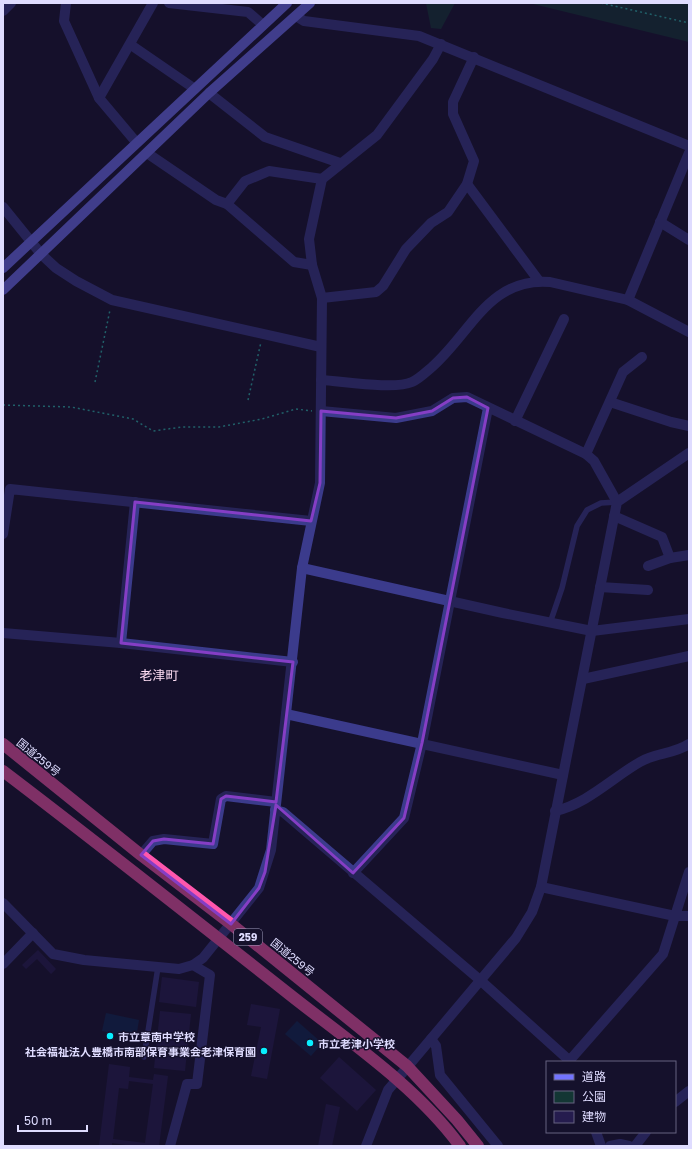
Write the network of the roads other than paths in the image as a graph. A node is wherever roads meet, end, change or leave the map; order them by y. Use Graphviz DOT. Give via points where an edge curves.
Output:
graph roads {
  1 [pos="11,3"];
  2 [pos="66,3"];
  3 [pos="153,3"];
  4 [pos="169,3"];
  5 [pos="287,3"];
  6 [pos="310,3"];
  7 [pos="3,11"];
  8 [pos="296,16"];
  9 [pos="263,25"];
  10 [pos="441,44"];
  11 [pos="131,45"];
  12 [pos="474,57"];
  13 [pos="195,89"];
  14 [pos="209,94"];
  15 [pos="99,98"];
  16 [pos="136,142"];
  17 [pos="689,146"];
  18 [pos="147,152"];
  19 [pos="689,153"];
  20 [pos="340,164"];
  21 [pos="322,179"];
  22 [pos="467,184"];
  23 [pos="227,204"];
  24 [pos="3,206"];
  25 [pos="660,222"];
  26 [pos="689,240"];
  27 [pos="31,241"];
  28 [pos="41,254"];
  29 [pos="312,265"];
  30 [pos="3,268"];
  31 [pos="539,281"];
  32 [pos="3,290"];
  33 [pos="322,298"];
  34 [pos="628,300"];
  35 [pos="564,319"];
  36 [pos="689,332"];
  37 [pos="321,347"];
  38 [pos="642,357"];
  39 [pos="321,380"];
  40 [pos="610,402"];
  41 [pos="488,408"];
  42 [pos="321,411"];
  43 [pos="515,421"];
  44 [pos="689,426"];
  45 [pos="689,453"];
  46 [pos="586,454"];
  47 [pos="135,502"];
  48 [pos="618,502"];
  49 [pos="614,516"];
  50 [pos="311,521"];
  51 [pos="3,534"];
  52 [pos="689,555"];
  53 [pos="670,558"];
  54 [pos="648,566"];
  55 [pos="302,568"];
  56 [pos="600,587"];
  57 [pos="648,590"];
  58 [pos="450,601"];
  59 [pos="689,619"];
  60 [pos="550,623"];
  61 [pos="592,631"];
  62 [pos="3,633"];
  63 [pos="121,643"];
  64 [pos="689,656"];
  65 [pos="293,662"];
  66 [pos="583,679"];
  67 [pos="286,714"];
  68 [pos="422,743"];
  69 [pos="3,744"];
  70 [pos="689,744"];
  71 [pos="3,771"];
  72 [pos="563,775"];
  73 [pos="276,806"];
  74 [pos="555,811"];
  75 [pos="141,855"];
  76 [pos="689,872"];
  77 [pos="353,873"];
  78 [pos="541,887"];
  79 [pos="3,903"];
  80 [pos="675,916"];
  81 [pos="689,916"];
  82 [pos="231,924"];
  83 [pos="33,933"];
  84 [pos="219,939"];
  85 [pos="3,964"];
  86 [pos="193,965"];
  87 [pos="158,967"];
  88 [pos="480,980"];
  89 [pos="431,1039"];
  90 [pos="144,1057"];
  91 [pos="571,1061"];
  92 [pos="407,1066"];
  93 [pos="396,1079"];
  94 [pos="689,1091"];
  95 [pos="676,1101"];
  96 [pos="596,1133"];
  97 [pos="645,1133"];
  98 [pos="170,1146"];
  99 [pos="366,1146"];
  100 [pos="460,1146"];
  101 [pos="478,1146"];
  102 [pos="498,1146"];
  103 [pos="601,1146"];
  104 [pos="610,1146"];
  105 [pos="629,1146"];
  1 -- 7 [label="street"];
  2 -- 15 [label="street" via="64,22"];
  3 -- 11 [label="street"];
  4 -- 9 [label="street" via="248,12"];
  5 -- 9 [label="street"];
  6 -- 8 [label="street"];
  8 -- 10 [label="street" via="304,21 419,36"];
  8 -- 14 [label="street"];
  9 -- 13 [label="street"];
  10 -- 12 [label="street"];
  10 -- 20 [label="street" via="433,59 377,135"];
  11 -- 13 [label="street"];
  11 -- 15 [label="street"];
  12 -- 17 [label="street"];
  12 -- 22 [label="street" via="453,102 452,114 474,161"];
  13 -- 16 [label="street"];
  14 -- 18 [label="street"];
  14 -- 20 [label="street" via="265,137"];
  15 -- 16 [label="street"];
  16 -- 27 [label="street"];
  18 -- 23 [label="street" via="216,200"];
  18 -- 28 [label="street"];
  19 -- 25 [label="street"];
  20 -- 21 [label="street"];
  21 -- 23 [label="street" via="269,170 245,181"];
  21 -- 29 [label="street" via="309,239"];
  22 -- 31 [label="street"];
  22 -- 33 [label="street" via="448,212 431,223 406,249 383,286 376,292"];
  23 -- 29 [label="street" via="294,262"];
  24 -- 27 [label="street"];
  25 -- 26 [label="street"];
  25 -- 34 [label="street"];
  27 -- 28 [label="street"];
  27 -- 30 [label="street"];
  28 -- 32 [label="street"];
  28 -- 37 [label="street" via="76,281 112,300"];
  29 -- 33 [label="street"];
  31 -- 34 [label="street"];
  31 -- 39 [label="street" via="505,291 488,304 440,360 412,382 390,385"];
  33 -- 37 [label="street"];
  34 -- 36 [label="street"];
  35 -- 43 [label="street"];
  37 -- 39 [label="street"];
  38 -- 40 [label="street" via="623,372"];
  39 -- 42 [label="street"];
  40 -- 44 [label="street"];
  40 -- 46 [label="street"];
  41 -- 42 [label="street" via="467,397 453,398 432,411 396,418"];
  41 -- 43 [label="street"];
  41 -- 58 [label="street"];
  42 -- 50 [label="street" via="320,483"];
  43 -- 46 [label="street"];
  45 -- 48 [label="street"];
  46 -- 48 [label="street" via="594,461"];
  47 -- 50 [label="street"];
  47 -- 51 [label="street" via="10,489"];
  47 -- 63 [label="street"];
  48 -- 49 [label="street"];
  48 -- 60 [label="lane" via="601,503 587,510 577,526 562,588"];
  49 -- 53 [label="street" via="662,538"];
  49 -- 56 [label="street"];
  50 -- 55 [label="street"];
  52 -- 53 [label="street"];
  53 -- 54 [label="street"];
  55 -- 58 [label="street"];
  55 -- 65 [label="street"];
  56 -- 57 [label="street"];
  56 -- 61 [label="street"];
  58 -- 60 [label="street"];
  58 -- 68 [label="street"];
  59 -- 61 [label="street"];
  60 -- 61 [label="street"];
  61 -- 66 [label="street"];
  62 -- 63 [label="street"];
  63 -- 65 [label="street"];
  64 -- 66 [label="street"];
  65 -- 67 [label="street"];
  66 -- 72 [label="street"];
  67 -- 68 [label="street"];
  67 -- 73 [label="street"];
  68 -- 72 [label="street"];
  68 -- 77 [label="street" via="404,818"];
  69 -- 75 [label="highway, 国道259号 / 259"];
  70 -- 74 [label="street" via="679,751 642,761 571,807"];
  71 -- 84 [label="highway, 259"];
  72 -- 74 [label="street"];
  73 -- 75 [label="street" via="226,796 221,799 213,844 164,839 153,841"];
  73 -- 77 [label="street"];
  73 -- 82 [label="street" via="270,850 259,888"];
  74 -- 78 [label="street"];
  75 -- 82 [label="highway, 国道259号 / 259"];
  76 -- 80 [label="street"];
  77 -- 88 [label="street"];
  78 -- 80 [label="street"];
  78 -- 88 [label="street" via="532,912 516,938"];
  79 -- 83 [label="street"];
  80 -- 81 [label="street"];
  80 -- 91 [label="street" via="663,954"];
  82 -- 84 [label="street"];
  82 -- 92 [label="highway, 国道259号 / 259"];
  83 -- 85 [label="street"];
  83 -- 87 [label="street" via="53,954 84,960"];
  84 -- 86 [label="street" via="204,958"];
  84 -- 93 [label="highway, 259"];
  86 -- 87 [label="street" via="179,969"];
  86 -- 98 [label="street" via="210,974 200,1060 196,1084 188,1084"];
  87 -- 90 [label="lane"];
  88 -- 89 [label="street"];
  88 -- 91 [label="street"];
  89 -- 92 [label="street"];
  89 -- 102 [label="street" via="436,1046 440,1075"];
  92 -- 93 [label="street"];
  92 -- 101 [label="highway, 国道259号 / 259"];
  93 -- 99 [label="street" via="388,1090"];
  93 -- 100 [label="highway, 259" via="450,1132"];
  94 -- 95 [label="street"];
  96 -- 103 [label="street"];
  97 -- 105 [label="street"];
  104 -- 105 [label="street"];
}
